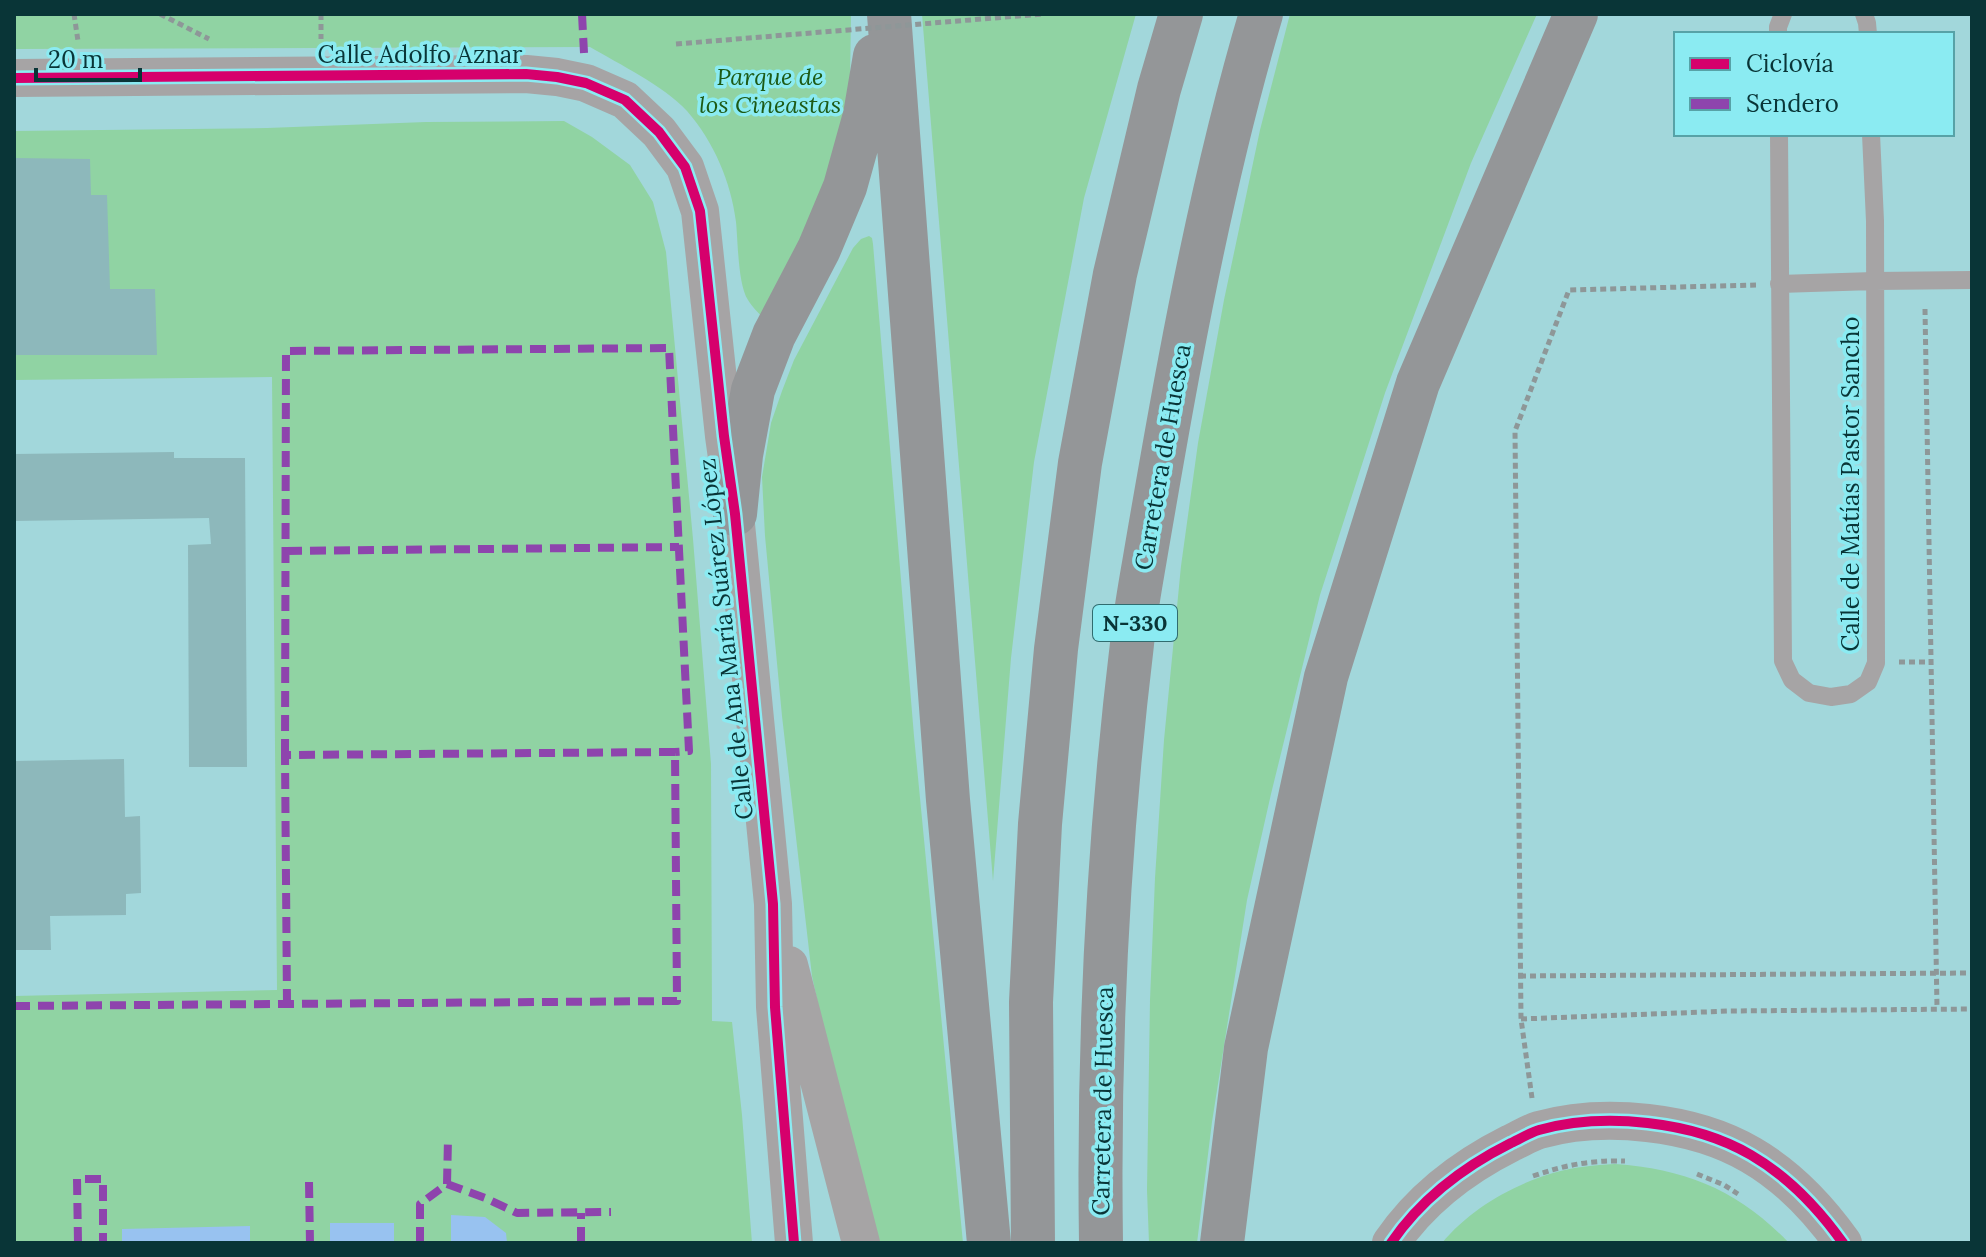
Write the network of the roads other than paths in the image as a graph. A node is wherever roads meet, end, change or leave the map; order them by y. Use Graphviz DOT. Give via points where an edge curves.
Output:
graph roads {
  1 [pos="879,14"];
  2 [pos="889,14"];
  3 [pos="1181,14"];
  4 [pos="1261,14"];
  5 [pos="1576,14"];
  6 [pos="14,78"];
  7 [pos="586,83"];
  8 [pos="1779,136"];
  9 [pos="1871,136"];
  10 [pos="1972,280"];
  11 [pos="1874,281"];
  12 [pos="1779,284"];
  13 [pos="735,514"];
  14 [pos="773,904"];
  15 [pos="794,1243"];
  16 [pos="861,1243"];
  17 [pos="989,1243"];
  18 [pos="1033,1243"];
  19 [pos="1101,1243"];
  20 [pos="1222,1243"];
  21 [pos="1391,1243"];
  22 [pos="1843,1243"];
  1 -- 13 [label="highway" via="874,72 845,187 753,390"];
  2 -- 17 [label="highway" via="948,800"];
  3 -- 18 [label="highway, N-330" via="1115,274 1080,463 1058,634 1040,824 1031,1002"];
  4 -- 19 [label="highway, Carretera de Huesca / N-330" via="1203,243 1132,641 1106,936"];
  5 -- 20 [label="highway" via="1418,383 1326,677 1246,1048"];
  6 -- 7 [label="street, Calle Adolfo Aznar" via="526,74"];
  7 -- 13 [label="street, Calle de Ana María Suárez López" via="625,100 685,167 700,211"];
  8 -- 12 [label="lane, Calle de Matías Pastor Sancho"];
  9 -- 11 [label="lane, Calle de Matías Pastor Sancho"];
  10 -- 11 [label="lane, Calle de Matías Pastor Sancho"];
  11 -- 12 [label="lane, Calle de Matías Pastor Sancho"];
  11 -- 12 [label="lane, Calle de Matías Pastor Sancho" via="1876,663 1868,682 1851,694 1831,697 1809,693 1792,680 1783,661"];
  13 -- 14 [label="street, Calle de Ana María Suárez López"];
  14 -- 15 [label="street, Calle de Ana María Suárez López" via="775,1007"];
  14 -- 16 [label="street, Calle de Ana María Suárez López"];
  21 -- 22 [label="street" via="1438,1190 1484,1157 1537,1130 1606,1121 1656,1123 1750,1154 1785,1178"];
}
